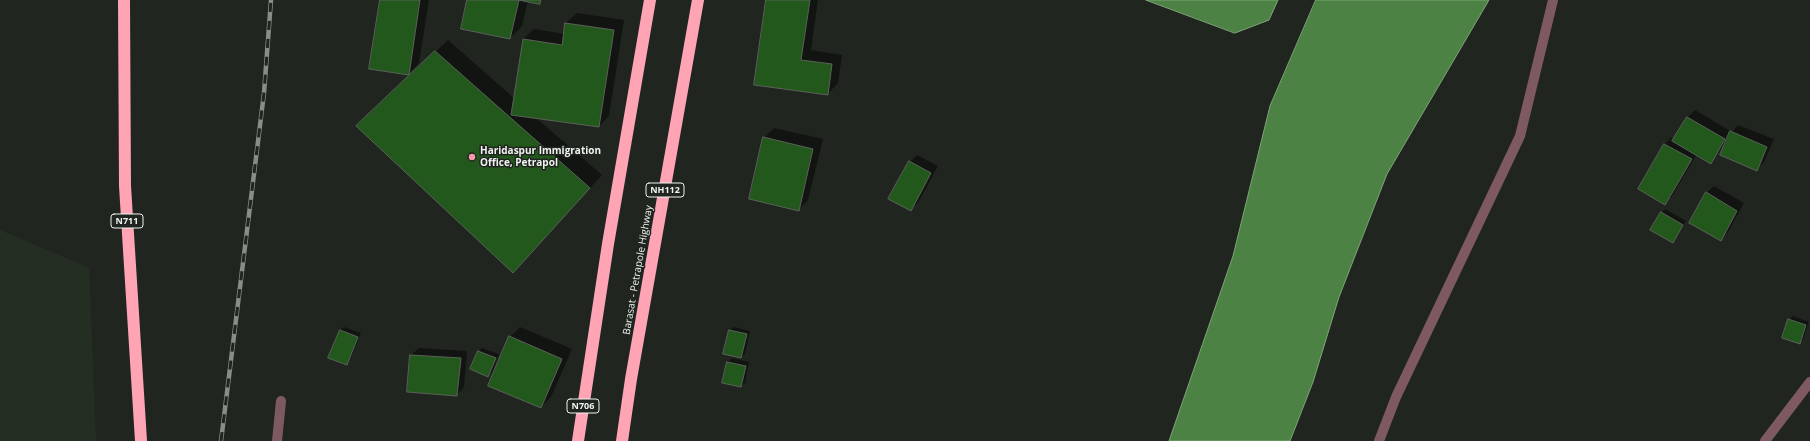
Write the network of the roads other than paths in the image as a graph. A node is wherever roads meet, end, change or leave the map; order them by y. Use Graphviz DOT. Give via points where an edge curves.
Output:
graph roads {
  1 [pos="124,0"];
  2 [pos="650,0"];
  3 [pos="698,0"];
  4 [pos="1553,0"];
  5 [pos="1810,382"];
  6 [pos="281,401"];
  7 [pos="141,441"];
  8 [pos="277,441"];
  9 [pos="578,441"];
  10 [pos="622,441"];
  11 [pos="1379,441"];
  12 [pos="1765,441"];
  1 -- 7 [label="highway, N711" via="125,186"];
  2 -- 9 [label="highway, N706"];
  3 -- 10 [label="highway, Barasat - Petrapole Highway / NH112"];
  4 -- 11 [label="street" via="1520,136 1396,397"];
  5 -- 12 [label="street"];
  6 -- 8 [label="street"];
}
